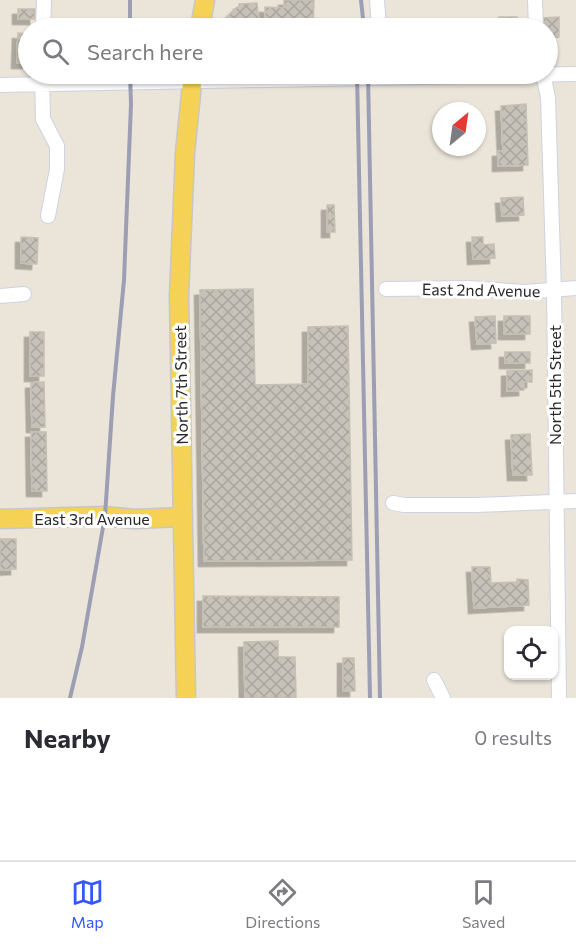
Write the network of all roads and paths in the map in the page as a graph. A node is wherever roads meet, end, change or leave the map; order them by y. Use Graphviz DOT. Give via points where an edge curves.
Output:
graph roads {
  1 [pos="44,0"];
  2 [pos="205,0"];
  3 [pos="376,0"];
  4 [pos="535,0"];
  5 [pos="43,18"];
  6 [pos="202,18"];
  7 [pos="378,18"];
  8 [pos="536,18"];
  9 [pos="558,74"];
  10 [pos="576,74"];
  11 [pos="18,82"];
  12 [pos="42,84"];
  13 [pos="192,84"];
  14 [pos="545,84"];
  15 [pos="0,85"];
  16 [pos="48,216"];
  17 [pos="576,288"];
  18 [pos="386,289"];
  19 [pos="554,291"];
  20 [pos="24,294"];
  21 [pos="0,296"];
  22 [pos="555,501"];
  23 [pos="576,501"];
  24 [pos="393,503"];
  25 [pos="183,518"];
  26 [pos="0,519"];
  27 [pos="434,680"];
  28 [pos="186,698"];
  29 [pos="443,698"];
  30 [pos="559,698"];
  1 -- 5 [label="street"];
  2 -- 6 [label="main road"];
  3 -- 7 [label="street"];
  4 -- 8 [label="street"];
  9 -- 10 [label="street"];
  11 -- 15 [label="street"];
  12 -- 16 [label="street" via="43,119 57,146"];
  13 -- 25 [label="main road, North 7th Street" via="179,296"];
  14 -- 19 [label="street, North 5th Street"];
  17 -- 19 [label="street, East 2nd Avenue"];
  18 -- 19 [label="street, East 2nd Avenue"];
  19 -- 22 [label="street, North 5th Street"];
  20 -- 21 [label="street"];
  22 -- 23 [label="street"];
  22 -- 24 [label="street"];
  22 -- 30 [label="street, North 5th Street"];
  25 -- 26 [label="main road, East 3rd Avenue"];
  25 -- 28 [label="main road, North 7th Street"];
  27 -- 29 [label="street"];
}
